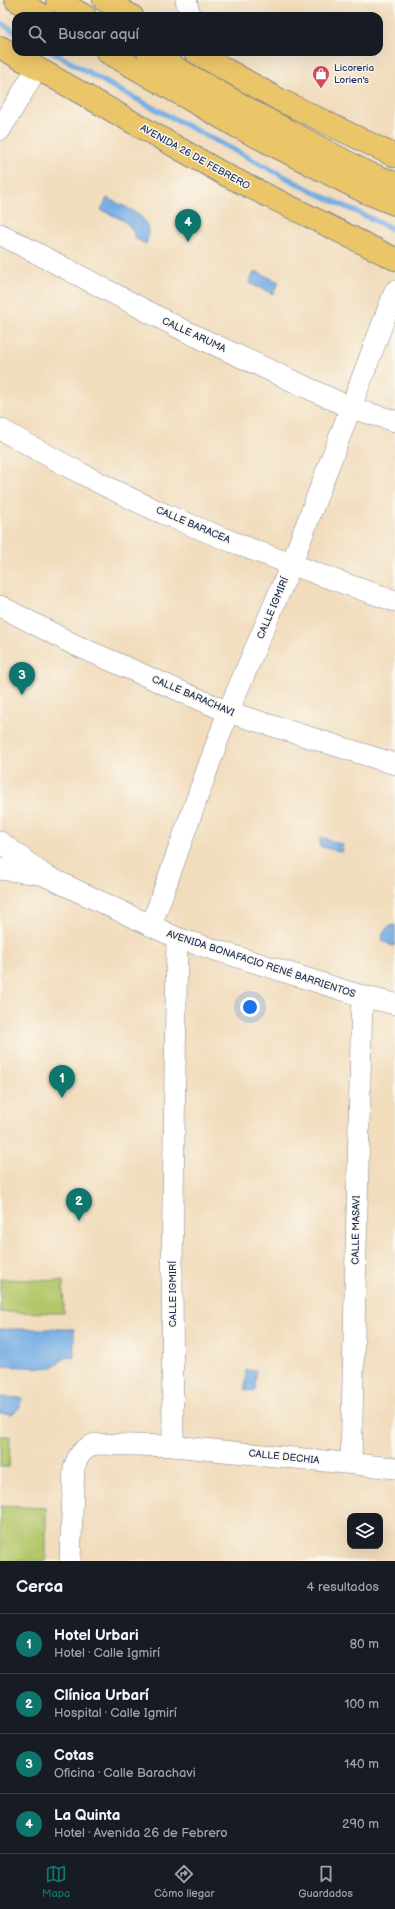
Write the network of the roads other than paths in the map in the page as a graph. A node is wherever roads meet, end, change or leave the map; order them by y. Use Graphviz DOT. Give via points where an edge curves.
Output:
graph roads {
  1 [pos="16,0"];
  2 [pos="57,0"];
  3 [pos="104,0"];
  4 [pos="186,0"];
  5 [pos="37,12"];
  6 [pos="78,12"];
  7 [pos="125,12"];
  8 [pos="189,12"];
  9 [pos="0,47"];
  10 [pos="12,54"];
  11 [pos="16,56"];
  12 [pos="114,56"];
  13 [pos="155,56"];
  14 [pos="205,56"];
  15 [pos="37,68"];
  16 [pos="0,130"];
  17 [pos="395,156"];
  18 [pos="395,183"];
  19 [pos="395,204"];
  20 [pos="0,234"];
  21 [pos="395,259"];
  22 [pos="395,290"];
  23 [pos="351,408"];
  24 [pos="395,421"];
  25 [pos="0,428"];
  26 [pos="291,566"];
  27 [pos="395,601"];
  28 [pos="0,606"];
  29 [pos="228,712"];
  30 [pos="395,764"];
  31 [pos="0,842"];
  32 [pos="0,869"];
  33 [pos="44,875"];
  34 [pos="151,926"];
  35 [pos="177,938"];
  36 [pos="362,996"];
  37 [pos="395,1004"];
  38 [pos="173,1446"];
  39 [pos="351,1463"];
  40 [pos="395,1468"];
  41 [pos="70,1561"];
  1 -- 5 [label="main road"];
  2 -- 6 [label="main road"];
  3 -- 7 [label="main road"];
  4 -- 8 [label="street"];
  9 -- 10 [label="main road, AVENIDA 26 DE FEBRERO"];
  11 -- 15 [label="main road, AVENIDA 26 DE FEBRERO"];
  12 -- 19 [label="main road" via="236,126 365,192"];
  13 -- 18 [label="main road" via="361,170"];
  14 -- 17 [label="main road" via="278,99"];
  15 -- 16 [label="street"];
  15 -- 21 [label="main road, AVENIDA 26 DE FEBRERO" via="224,174"];
  20 -- 23 [label="street, CALLE ARUMA" via="151,314"];
  22 -- 23 [label="street, CALLE IGMIRÍ"];
  23 -- 24 [label="street, CALLE ARUMA"];
  23 -- 26 [label="street, CALLE IGMIRÍ"];
  25 -- 26 [label="street, CALLE BARACEA" via="61,463 174,518"];
  26 -- 27 [label="street, CALLE BARACEA"];
  26 -- 29 [label="street, CALLE IGMIRÍ"];
  28 -- 29 [label="street, CALLE BARACHAVI" via="73,644"];
  29 -- 30 [label="street, CALLE BARACHAVI"];
  29 -- 34 [label="street, CALLE IGMIRÍ"];
  31 -- 33 [label="street, AVENIDA BONAFACIO RENÉ BARRIENTOS"];
  32 -- 33 [label="street, AVENIDA BONAFACIO RENÉ BARRIENTOS"];
  33 -- 34 [label="street, AVENIDA BONAFACIO RENÉ BARRIENTOS"];
  34 -- 35 [label="street, AVENIDA BONAFACIO RENÉ BARRIENTOS"];
  35 -- 36 [label="street, AVENIDA BONAFACIO RENÉ BARRIENTOS"];
  35 -- 38 [label="street, CALLE IGMIRÍ" via="172,1270"];
  36 -- 37 [label="street, AVENIDA BONAFACIO RENÉ BARRIENTOS"];
  36 -- 39 [label="street, CALLE MASAVI"];
  38 -- 39 [label="street, CALLE DECHIA"];
  38 -- 41 [label="street" via="95,1444 84,1449 77,1458 74,1468"];
  39 -- 40 [label="street, CALLE DECHIA"];
}
